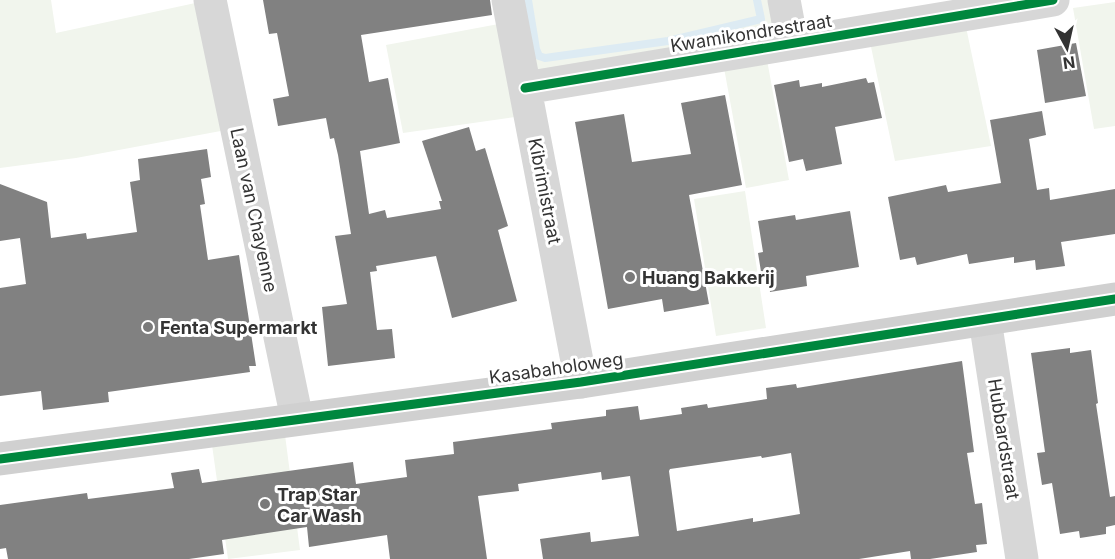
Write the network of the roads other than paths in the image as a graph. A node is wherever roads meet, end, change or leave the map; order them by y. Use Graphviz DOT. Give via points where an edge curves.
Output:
graph roads {
  1 [pos="210,0"];
  2 [pos="508,0"];
  3 [pos="784,0"];
  4 [pos="1053,0"];
  5 [pos="792,43"];
  6 [pos="525,88"];
  7 [pos="1115,299"];
  8 [pos="985,320"];
  9 [pos="581,382"];
  10 [pos="297,419"];
  11 [pos="0,459"];
  12 [pos="1022,559"];
  1 -- 10 [label="street, Laan van Chayenne"];
  2 -- 6 [label="street, Kibrimistraat"];
  3 -- 5 [label="street"];
  4 -- 5 [label="street, Kwamikondrestraat"];
  5 -- 6 [label="street, Kwamikondrestraat"];
  6 -- 9 [label="street, Kibrimistraat"];
  7 -- 8 [label="street, Kasabaholoweg"];
  8 -- 9 [label="street, Kasabaholoweg"];
  8 -- 12 [label="street, Hubbardstraat"];
  9 -- 10 [label="street, Kasabaholoweg"];
  10 -- 11 [label="street, Kasabaholoweg"];
}
